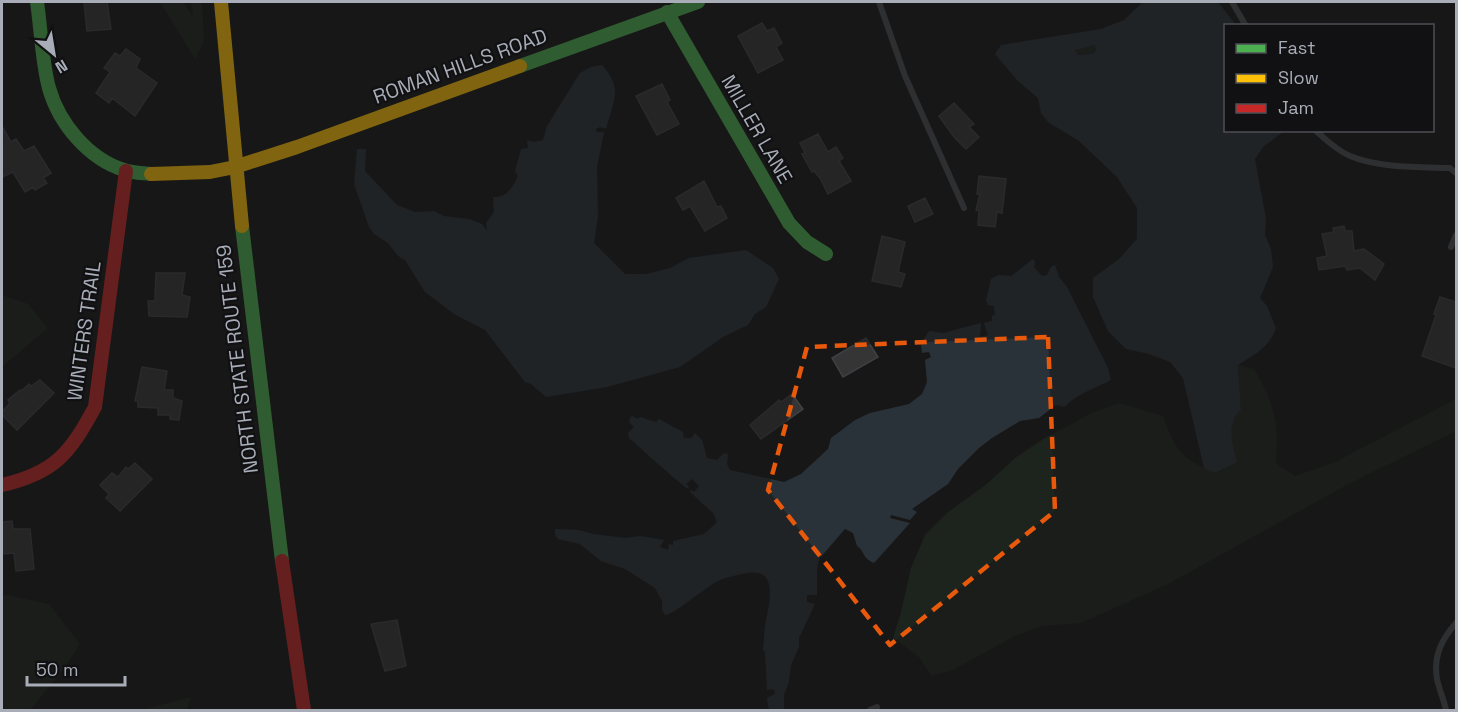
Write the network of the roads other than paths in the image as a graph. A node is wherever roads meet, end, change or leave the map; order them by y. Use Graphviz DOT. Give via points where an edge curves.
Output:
graph roads {
  1 [pos="37,2"];
  2 [pos="221,2"];
  3 [pos="698,2"];
  4 [pos="879,2"];
  5 [pos="1232,2"];
  6 [pos="667,12"];
  7 [pos="1245,24"];
  8 [pos="1317,132"];
  9 [pos="235,167"];
  10 [pos="126,171"];
  11 [pos="1456,173"];
  12 [pos="964,208"];
  13 [pos="1456,235"];
  14 [pos="1450,247"];
  15 [pos="826,254"];
  16 [pos="2,485"];
  17 [pos="1456,623"];
  18 [pos="304,711"];
  19 [pos="1446,711"];
  1 -- 10 [label="street" via="49,88 56,106 77,138 96,156"];
  2 -- 9 [label="street, NORTH STATE ROUTE 159"];
  3 -- 6 [label="street, ROMAN HILLS ROAD"];
  4 -- 12 [label="lane" via="904,76"];
  5 -- 7 [label="lane"];
  6 -- 9 [label="street, ROMAN HILLS ROAD"];
  6 -- 15 [label="street, MILLER LANE" via="789,224"];
  8 -- 11 [label="lane" via="1351,156 1379,163 1450,168"];
  9 -- 10 [label="street, ROMAN HILLS ROAD" via="178,174"];
  9 -- 18 [label="street, NORTH STATE ROUTE 159" via="283,572"];
  10 -- 16 [label="street, WINTERS TRAIL" via="95,407 77,441 63,457 22,482"];
  13 -- 14 [label="lane"];
  17 -- 19 [label="lane" via="1444,637 1437,658 1437,678"];
}
